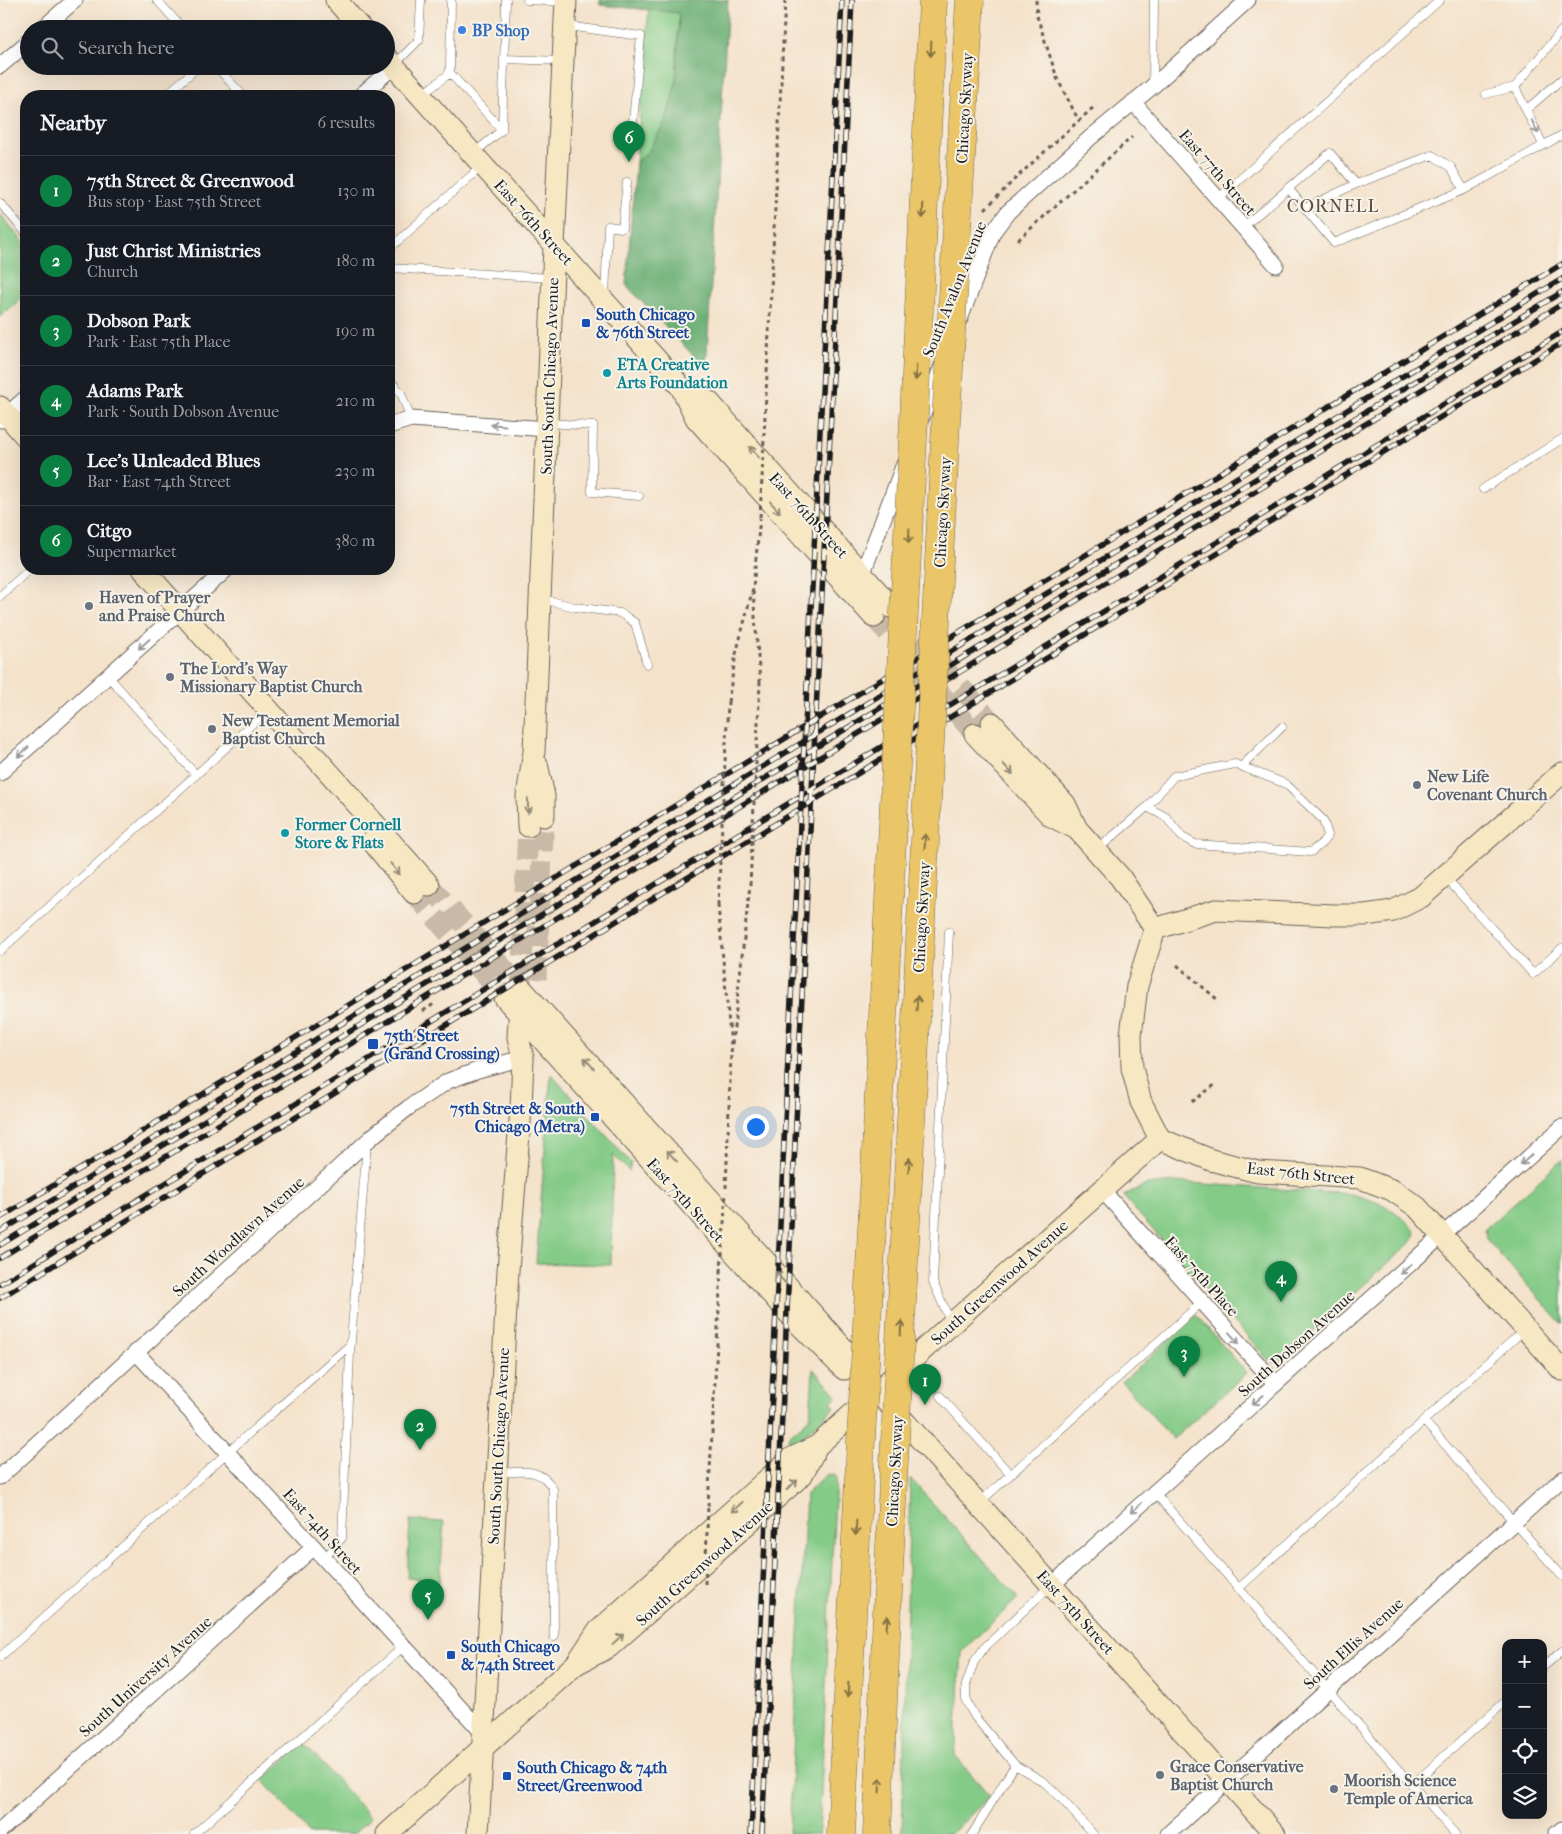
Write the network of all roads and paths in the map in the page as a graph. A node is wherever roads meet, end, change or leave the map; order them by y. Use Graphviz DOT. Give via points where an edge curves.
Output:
graph roads {
  1 [pos="75,0"];
  2 [pos="157,0"];
  3 [pos="336,0"];
  4 [pos="421,0"];
  5 [pos="451,0"];
  6 [pos="506,0"];
  7 [pos="527,0"];
  8 [pos="785,0"];
  9 [pos="933,0"];
  10 [pos="970,0"];
  11 [pos="1036,0"];
  12 [pos="1154,0"];
  13 [pos="1248,0"];
  14 [pos="1440,0"];
  15 [pos="566,1"];
  16 [pos="52,20"];
  17 [pos="175,20"];
  18 [pos="353,20"];
  19 [pos="565,26"];
  20 [pos="1562,30"];
  21 [pos="20,49"];
  22 [pos="395,58"];
  23 [pos="504,59"];
  24 [pos="563,61"];
  25 [pos="0,66"];
  26 [pos="395,67"];
  27 [pos="450,73"];
  28 [pos="189,75"];
  29 [pos="224,75"];
  30 [pos="378,75"];
  31 [pos="1562,79"];
  32 [pos="1153,86"];
  33 [pos="1515,87"];
  34 [pos="172,90"];
  35 [pos="238,90"];
  36 [pos="365,90"];
  37 [pos="1486,94"];
  38 [pos="421,96"];
  39 [pos="1133,102"];
  40 [pos="1096,105"];
  41 [pos="1527,109"];
  42 [pos="1079,121"];
  43 [pos="502,130"];
  44 [pos="632,132"];
  45 [pos="1562,135"];
  46 [pos="1132,137"];
  47 [pos="1090,138"];
  48 [pos="1543,144"];
  49 [pos="478,159"];
  50 [pos="627,182"];
  51 [pos="1356,184"];
  52 [pos="1288,188"];
  53 [pos="1464,190"];
  54 [pos="1218,199"];
  55 [pos="0,203"];
  56 [pos="1305,208"];
  57 [pos="985,209"];
  58 [pos="20,220"];
  59 [pos="1243,227"];
  60 [pos="1018,240"];
  61 [pos="395,244"];
  62 [pos="554,245"];
  63 [pos="1276,265"];
  64 [pos="395,268"];
  65 [pos="553,278"];
  66 [pos="604,301"];
  67 [pos="395,386"];
  68 [pos="681,387"];
  69 [pos="20,402"];
  70 [pos="2,414"];
  71 [pos="411,419"];
  72 [pos="395,424"];
  73 [pos="547,426"];
  74 [pos="20,431"];
  75 [pos="1562,440"];
  76 [pos="1483,488"];
  77 [pos="639,496"];
  78 [pos="23,575"];
  79 [pos="148,575"];
  80 [pos="220,575"];
  81 [pos="862,575"];
  82 [pos="753,588"];
  83 [pos="0,596"];
  84 [pos="854,596"];
  85 [pos="540,598"];
  86 [pos="180,611"];
  87 [pos="647,664"];
  88 [pos="108,676"];
  89 [pos="268,710"];
  90 [pos="1282,727"];
  91 [pos="984,728"];
  92 [pos="1241,767"];
  93 [pos="0,773"];
  94 [pos="1562,773"];
  95 [pos="196,775"];
  96 [pos="1147,807"];
  97 [pos="536,821"];
  98 [pos="1097,851"];
  99 [pos="1445,876"];
  100 [pos="421,889"];
  101 [pos="1155,929"];
  102 [pos="949,932"];
  103 [pos="1562,948"];
  104 [pos="0,951"];
  105 [pos="1177,965"];
  106 [pos="523,996"];
  107 [pos="1218,1000"];
  108 [pos="434,1004"];
  109 [pos="423,1011"];
  110 [pos="533,1029"];
  111 [pos="732,1054"];
  112 [pos="523,1058"];
  113 [pos="1216,1084"];
  114 [pos="1192,1102"];
  115 [pos="1562,1127"];
  116 [pos="1160,1139"];
  117 [pos="367,1142"];
  118 [pos="1102,1190"];
  119 [pos="1443,1236"];
  120 [pos="1202,1302"];
  121 [pos="951,1324"];
  122 [pos="1525,1328"];
  123 [pos="350,1345"];
  124 [pos="136,1352"];
  125 [pos="1562,1370"];
  126 [pos="1276,1384"];
  127 [pos="877,1391"];
  128 [pos="940,1396"];
  129 [pos="1424,1421"];
  130 [pos="228,1452"];
  131 [pos="497,1473"];
  132 [pos="1010,1474"];
  133 [pos="0,1477"];
  134 [pos="1562,1479"];
  135 [pos="1154,1492"];
  136 [pos="978,1504"];
  137 [pos="1514,1522"];
  138 [pos="319,1553"];
  139 [pos="1562,1576"];
  140 [pos="705,1584"];
  141 [pos="1052,1585"];
  142 [pos="1238,1589"];
  143 [pos="554,1637"];
  144 [pos="404,1646"];
  145 [pos="1562,1651"];
  146 [pos="0,1657"];
  147 [pos="1547,1664"];
  148 [pos="1327,1690"];
  149 [pos="1502,1705"];
  150 [pos="483,1740"];
  151 [pos="1016,1766"];
  152 [pos="1227,1780"];
  153 [pos="1412,1785"];
  154 [pos="1562,1829"];
  155 [pos="0,1831"];
  156 [pos="194,1834"];
  157 [pos="387,1834"];
  158 [pos="478,1834"];
  159 [pos="840,1834"];
  160 [pos="877,1834"];
  161 [pos="972,1834"];
  162 [pos="1093,1834"];
  163 [pos="1168,1834"];
  164 [pos="1275,1834"];
  165 [pos="1455,1834"];
  166 [pos="1556,1834"];
  1 -- 16 [label="street"];
  2 -- 17 [label="lane"];
  3 -- 18 [label="street"];
  4 -- 22 [label="lane" via="420,40"];
  5 -- 27 [label="lane"];
  6 -- 23 [label="lane"];
  7 -- 15 [label="lane"];
  8 -- 82 [label="path, bridge" via="760,517"];
  9 -- 159 [label="highway, Chicago Skyway, one-way, bridge"];
  160 -- 10 [label="highway, Chicago Skyway, one-way, bridge" via="946,421"];
  11 -- 42 [label="path" via="1057,78"];
  12 -- 32 [label="lane"];
  13 -- 32 [label="street, South Avalon Avenue"];
  14 -- 54 [label="lane"];
  15 -- 19 [label="street, South South Chicago Avenue"];
  19 -- 24 [label="street, South South Chicago Avenue"];
  19 -- 44 [label="lane" via="641,36"];
  20 -- 33 [label="lane"];
  21 -- 25 [label="street"];
  23 -- 24 [label="lane"];
  23 -- 43 [label="lane"];
  24 -- 62 [label="street, South South Chicago Avenue"];
  26 -- 38 [label="street, East 76th Street"];
  27 -- 38 [label="lane"];
  27 -- 43 [label="lane"];
  28 -- 34 [label="lane"];
  29 -- 35 [label="lane"];
  30 -- 36 [label="street"];
  31 -- 41 [label="lane"];
  32 -- 39 [label="street, South Avalon Avenue"];
  33 -- 37 [label="lane"];
  33 -- 41 [label="lane"];
  38 -- 49 [label="street, East 76th Street"];
  39 -- 47 [label="street, South Avalon Avenue"];
  39 -- 54 [label="street, East 77th Street"];
  40 -- 42 [label="path"];
  41 -- 48 [label="lane, one-way"];
  42 -- 47 [label="path"];
  42 -- 57 [label="path"];
  43 -- 49 [label="lane"];
  45 -- 48 [label="lane"];
  46 -- 60 [label="path"];
  47 -- 81 [label="street, South Avalon Avenue" via="1016,204 993,232"];
  48 -- 53 [label="lane"];
  49 -- 61 [label="lane"];
  49 -- 62 [label="street, East 76th Street"];
  50 -- 66 [label="lane" via="622,228 608,226"];
  51 -- 52 [label="lane" via="1330,153"];
  51 -- 53 [label="lane" via="1432,155 1451,167"];
  51 -- 56 [label="lane"];
  52 -- 56 [label="lane"];
  52 -- 59 [label="lane"];
  53 -- 56 [label="lane" via="1334,243"];
  54 -- 59 [label="street, East 77th Street"];
  55 -- 58 [label="lane"];
  59 -- 63 [label="street, East 77th Street"];
  62 -- 65 [label="street, South South Chicago Avenue"];
  62 -- 66 [label="street, East 76th Street"];
  64 -- 65 [label="lane"];
  65 -- 73 [label="street, South South Chicago Avenue"];
  66 -- 68 [label="street, East 76th Street"];
  67 -- 71 [label="lane"];
  81 -- 68 [label="street, East 76th Street, one-way" via="710,402"];
  68 -- 84 [label="street, East 76th Street, one-way" via="696,418"];
  69 -- 70 [label="street"];
  70 -- 74 [label="street"];
  71 -- 72 [label="street"];
  73 -- 71 [label="street, one-way"];
  73 -- 77 [label="lane" via="593,426 592,492"];
  73 -- 85 [label="street, South South Chicago Avenue"];
  75 -- 76 [label="lane"];
  78 -- 83 [label="lane"];
  79 -- 86 [label="street"];
  80 -- 86 [label="street"];
  81 -- 84 [label="street, South Avalon Avenue"];
  81 -- 84 [label="street, East 76th Street" via="882,612"];
  82 -- 111 [label="path, bridge" via="760,682 750,885"];
  82 -- 111 [label="path, bridge" via="728,702 718,904"];
  85 -- 87 [label="lane" via="620,613 636,623"];
  85 -- 97 [label="street, South South Chicago Avenue" via="534,752 544,796"];
  86 -- 88 [label="street, one-way"];
  86 -- 89 [label="street"];
  88 -- 93 [label="street, one-way"];
  88 -- 95 [label="lane"];
  89 -- 95 [label="lane"];
  89 -- 100 [label="street" via="318,759"];
  90 -- 92 [label="lane"];
  91 -- 98 [label="street" via="1051,816 1077,829"];
  92 -- 96 [label="lane" via="1235,764 1174,776"];
  92 -- 96 [label="lane" via="1286,784 1323,820 1328,835 1322,843 1311,852 1195,844 1182,837 1166,817"];
  94 -- 99 [label="street"];
  95 -- 104 [label="lane"];
  96 -- 98 [label="lane"];
  98 -- 101 [label="street" via="1120,877"];
  99 -- 101 [label="street" via="1421,897 1393,911 1334,915 1216,910"];
  99 -- 103 [label="lane" via="1533,974"];
  101 -- 116 [label="street" via="1137,986 1131,1035 1132,1068 1141,1102"];
  102 -- 121 [label="lane" via="933,1282"];
  105 -- 107 [label="path"];
  106 -- 110 [label="street, South South Chicago Avenue"];
  106 -- 112 [label="street, South South Chicago Avenue" via="518,1036"];
  127 -- 106 [label="street, East 75th Street, one-way" via="859,1366"];
  108 -- 109 [label="path"];
  110 -- 112 [label="street, South South Chicago Avenue" via="533,1038"];
  110 -- 127 [label="street, East 75th Street" via="793,1318 852,1377"];
  111 -- 140 [label="path, bridge"];
  112 -- 117 [label="street, South Woodlawn Avenue" via="448,1080"];
  112 -- 131 [label="street, South South Chicago Avenue"];
  113 -- 114 [label="path"];
  115 -- 119 [label="street, South Dobson Avenue, one-way"];
  116 -- 118 [label="street, South Greenwood Avenue"];
  116 -- 119 [label="street, East 76th Street" via="1211,1160 1258,1172 1360,1178 1392,1190 1417,1207"];
  117 -- 123 [label="lane"];
  117 -- 124 [label="street, South Woodlawn Avenue"];
  118 -- 120 [label="street, East 75th Place"];
  118 -- 121 [label="street, South Greenwood Avenue"];
  119 -- 122 [label="street, East 76th Street"];
  119 -- 126 [label="street, South Dobson Avenue, one-way"];
  120 -- 126 [label="street, East 75th Place, one-way"];
  120 -- 132 [label="lane"];
  121 -- 127 [label="street, South Greenwood Avenue"];
  122 -- 125 [label="street, East 76th Street"];
  122 -- 129 [label="lane"];
  123 -- 130 [label="lane"];
  123 -- 138 [label="lane" via="342,1538"];
  124 -- 130 [label="street, East 74th Street"];
  124 -- 133 [label="street, South Woodlawn Avenue"];
  126 -- 135 [label="street, South Dobson Avenue, one-way"];
  127 -- 136 [label="street, East 75th Street"];
  127 -- 150 [label="street, South Greenwood Avenue" via="817,1446 790,1459 597,1632 576,1664"];
  128 -- 132 [label="lane"];
  129 -- 137 [label="lane"];
  129 -- 142 [label="lane"];
  130 -- 138 [label="street, East 74th Street"];
  130 -- 146 [label="lane"];
  131 -- 143 [label="lane" via="534,1472 549,1481 553,1489"];
  131 -- 150 [label="street, South South Chicago Avenue"];
  132 -- 136 [label="lane"];
  134 -- 137 [label="street, South Ellis Avenue"];
  135 -- 141 [label="street, South Dobson Avenue, one-way"];
  135 -- 142 [label="lane"];
  136 -- 141 [label="street, East 75th Street"];
  137 -- 139 [label="lane"];
  137 -- 148 [label="street, South Ellis Avenue"];
  138 -- 144 [label="street, East 74th Street"];
  138 -- 155 [label="street, South University Avenue"];
  141 -- 151 [label="lane" via="984,1648 974,1662 966,1685 966,1701 975,1717"];
  141 -- 152 [label="street, East 75th Street"];
  142 -- 148 [label="lane"];
  144 -- 150 [label="street, East 74th Street"];
  144 -- 156 [label="lane"];
  145 -- 147 [label="lane"];
  148 -- 152 [label="street, South Ellis Avenue"];
  148 -- 153 [label="lane"];
  149 -- 153 [label="lane"];
  150 -- 157 [label="street, South Greenwood Avenue"];
  150 -- 158 [label="street, South South Chicago Avenue"];
  151 -- 161 [label="lane"];
  151 -- 162 [label="lane" via="1044,1782"];
  152 -- 163 [label="street, South Ellis Avenue"];
  152 -- 164 [label="street, East 75th Street"];
  153 -- 165 [label="lane"];
  154 -- 166 [label="street"];
}
